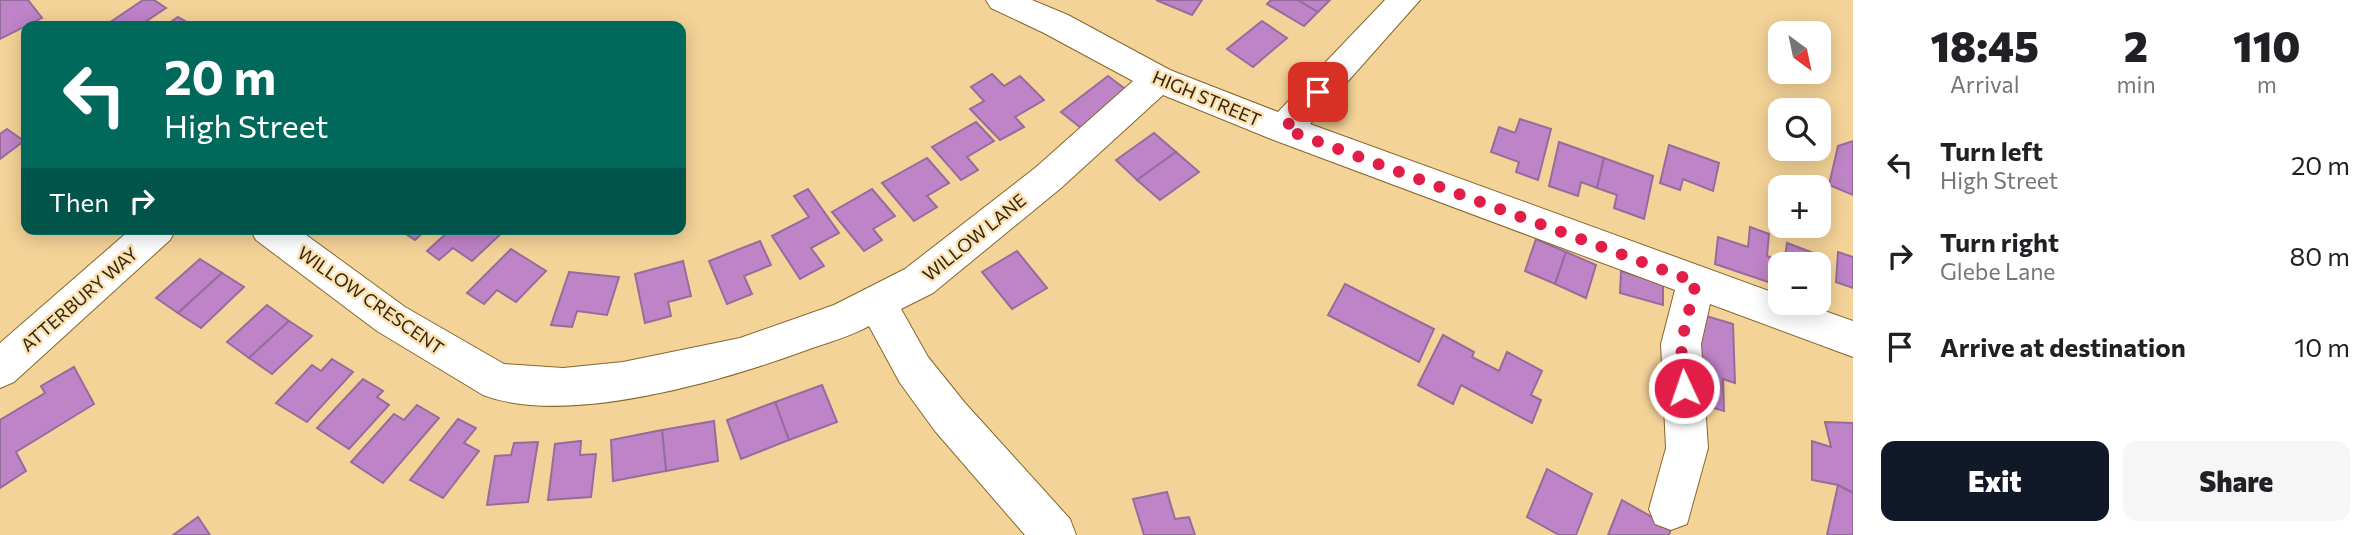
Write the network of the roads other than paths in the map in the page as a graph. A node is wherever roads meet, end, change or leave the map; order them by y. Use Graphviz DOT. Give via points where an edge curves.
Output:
graph roads {
  1 [pos="1404,0"];
  2 [pos="1012,2"];
  3 [pos="1158,79"];
  4 [pos="1284,129"];
  5 [pos="151,235"];
  6 [pos="277,235"];
  7 [pos="1696,282"];
  8 [pos="877,302"];
  9 [pos="1852,342"];
  10 [pos="0,369"];
  11 [pos="1671,509"];
  12 [pos="1054,535"];
  1 -- 4 [label="street"];
  2 -- 3 [label="street, HIGH STREET"];
  3 -- 4 [label="street, HIGH STREET"];
  3 -- 8 [label="street, WILLOW LANE" via="1048,178 919,281"];
  4 -- 7 [label="street, HIGH STREET"];
  5 -- 10 [label="street, ATTERBURY WAY"];
  6 -- 8 [label="street, WILLOW CRESCENT" via="391,319 498,382 563,387 623,381 727,359 847,318"];
  7 -- 9 [label="street, HIGH STREET"];
  7 -- 11 [label="street" via="1681,344 1687,448"];
  8 -- 12 [label="street" via="914,370"];
}
